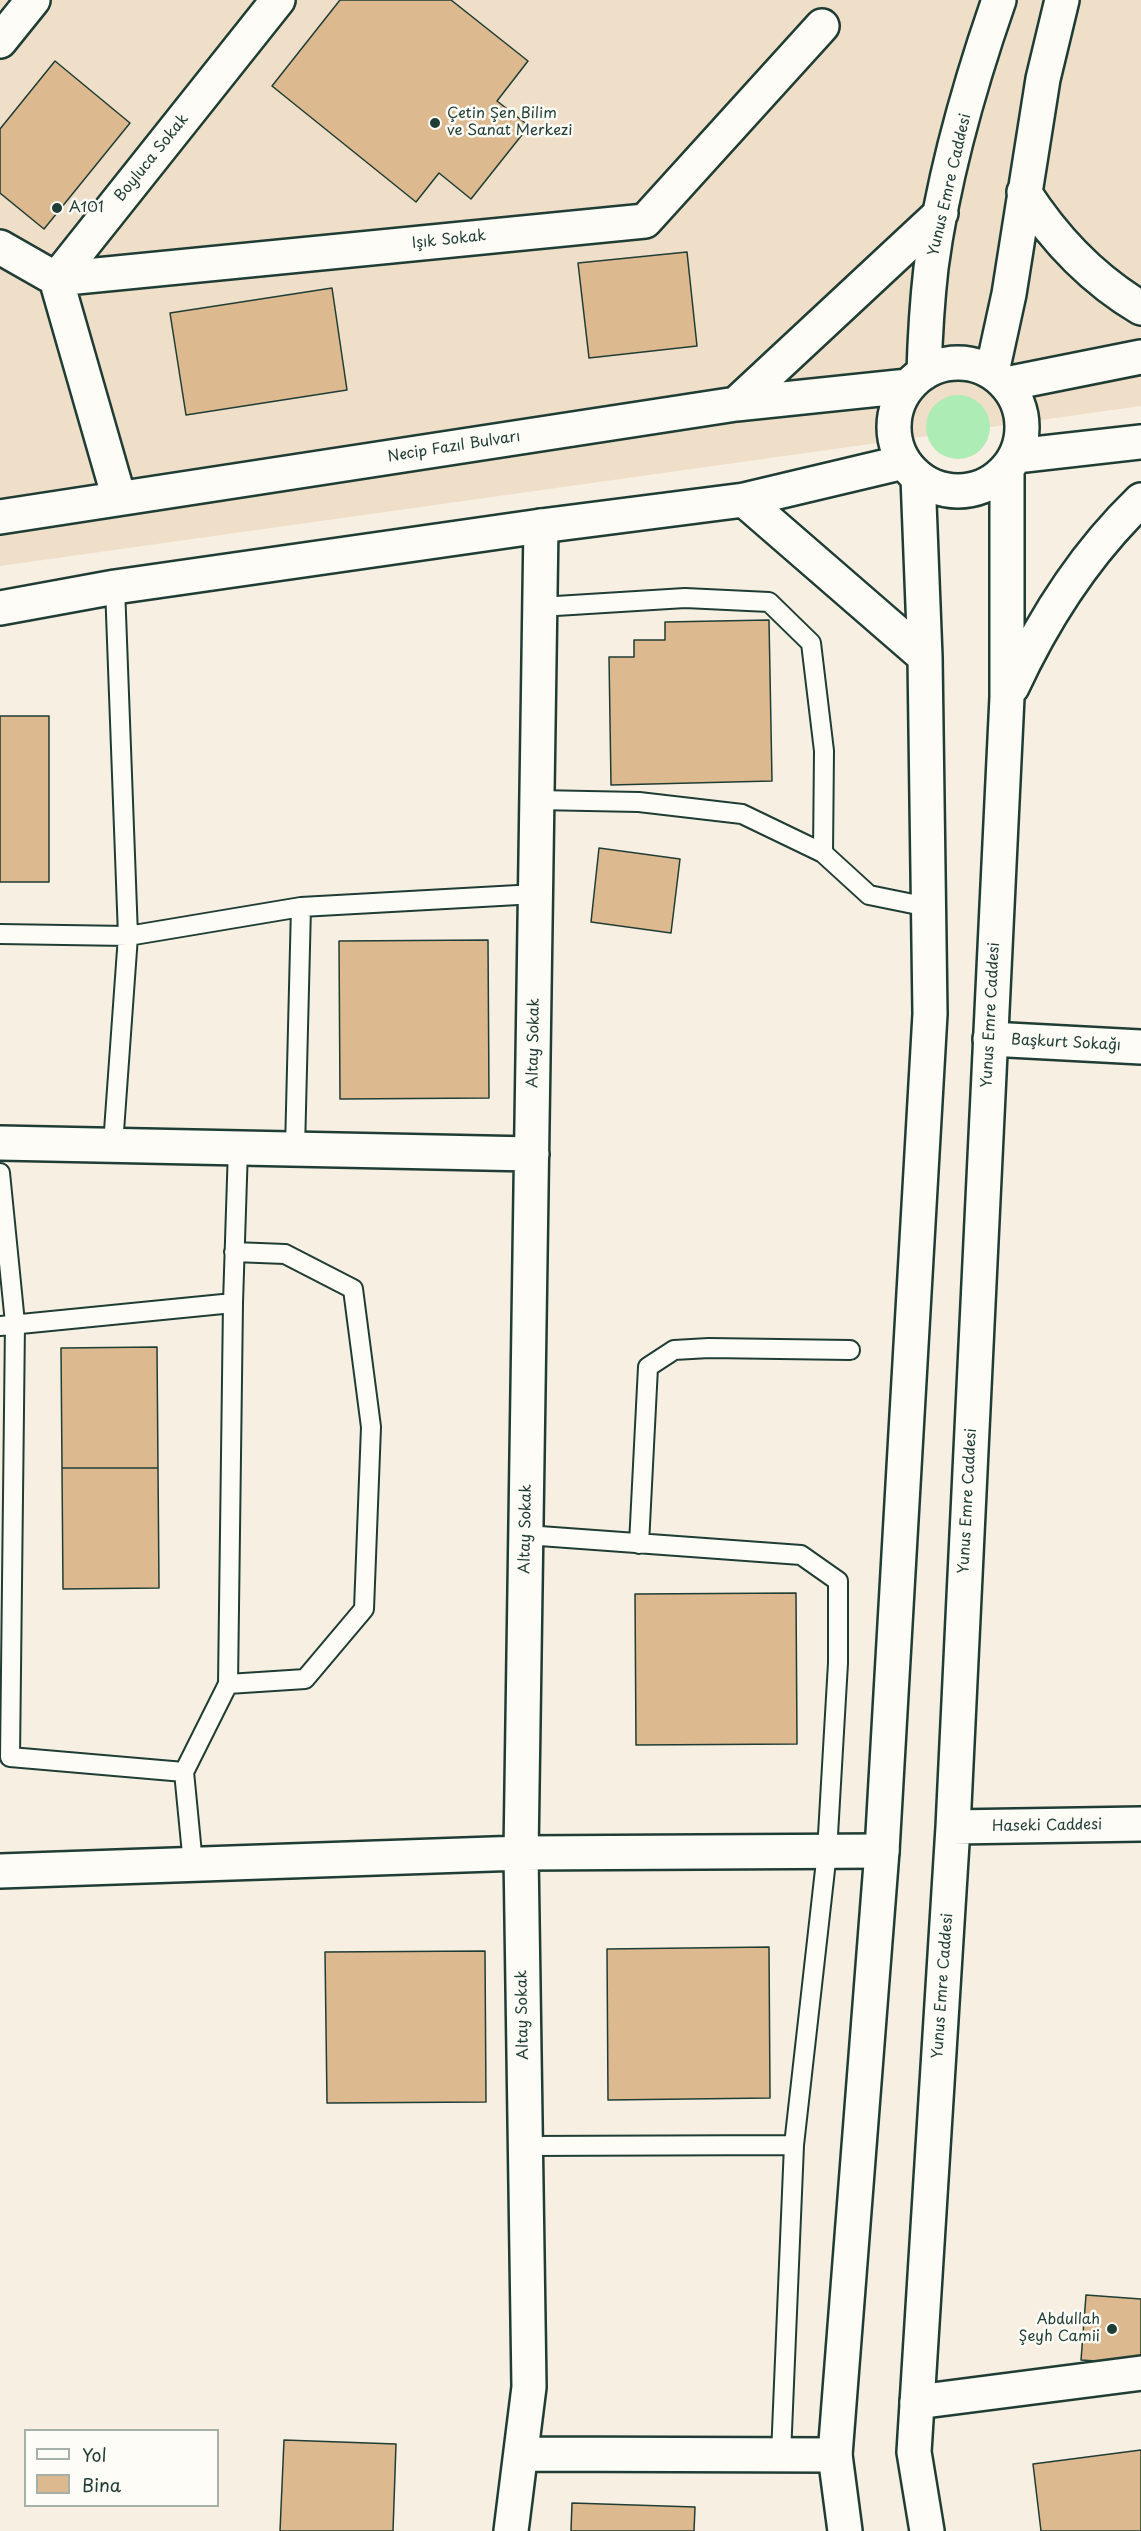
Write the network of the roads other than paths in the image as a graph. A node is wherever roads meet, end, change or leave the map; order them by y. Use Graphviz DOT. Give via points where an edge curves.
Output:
graph roads {
  1 [pos="33,0"];
  2 [pos="278,0"];
  3 [pos="999,0"];
  4 [pos="1062,0"];
  5 [pos="822,26"];
  6 [pos="0,41"];
  7 [pos="1024,192"];
  8 [pos="940,213"];
  9 [pos="0,247"];
  10 [pos="56,279"];
  11 [pos="1141,308"];
  12 [pos="1141,357"];
  13 [pos="999,378"];
  14 [pos="916,380"];
  15 [pos="736,404"];
  16 [pos="1141,442"];
  17 [pos="1012,462"];
  18 [pos="911,469"];
  19 [pos="119,498"];
  20 [pos="744,500"];
  21 [pos="1141,500"];
  22 [pos="0,517"];
  23 [pos="541,526"];
  24 [pos="116,587"];
  25 [pos="540,607"];
  26 [pos="0,608"];
  27 [pos="925,657"];
  28 [pos="1007,697"];
  29 [pos="537,800"];
  30 [pos="823,853"];
  31 [pos="536,894"];
  32 [pos="301,907"];
  33 [pos="928,907"];
  34 [pos="0,934"];
  35 [pos="128,936"];
  36 [pos="990,1039"];
  37 [pos="1141,1047"];
  38 [pos="0,1143"];
  39 [pos="113,1145"];
  40 [pos="238,1148"];
  41 [pos="295,1149"];
  42 [pos="532,1154"];
  43 [pos="0,1173"];
  44 [pos="234,1252"];
  45 [pos="233,1304"];
  46 [pos="7,1324"];
  47 [pos="850,1350"];
  48 [pos="526,1535"];
  49 [pos="639,1544"];
  50 [pos="228,1684"];
  51 [pos="5,1758"];
  52 [pos="184,1772"];
  53 [pos="1141,1824"];
  54 [pos="953,1827"];
  55 [pos="882,1851"];
  56 [pos="521,1852"];
  57 [pos="827,1852"];
  58 [pos="193,1864"];
  59 [pos="0,1871"];
  60 [pos="794,2145"];
  61 [pos="525,2146"];
  62 [pos="1141,2373"];
  63 [pos="917,2402"];
  64 [pos="521,2454"];
  65 [pos="781,2455"];
  66 [pos="835,2455"];
  67 [pos="512,2531"];
  68 [pos="845,2531"];
  69 [pos="927,2531"];
  1 -- 6 [label="street"];
  2 -- 10 [label="street, Boyluca Sokak"];
  3 -- 8 [label="street, Yunus Emre Caddesi" via="951,162"];
  4 -- 7 [label="street" via="1043,79"];
  5 -- 10 [label="street, Işık Sokak" via="645,221"];
  7 -- 11 [label="street" via="1066,250 1121,297"];
  7 -- 13 [label="street"];
  8 -- 14 [label="street, Yunus Emre Caddesi"];
  8 -- 15 [label="street"];
  9 -- 10 [label="street"];
  10 -- 19 [label="street"];
  12 -- 13 [label="street"];
  13 -- 14 [label="street" via="975,365 957,363 940,366"];
  13 -- 17 [label="street" via="1017,400 1022,419 1022,438"];
  14 -- 15 [label="street, Necip Fazıl Bulvarı"];
  14 -- 18 [label="street" via="898,404 894,423 896,444"];
  15 -- 19 [label="street, Necip Fazıl Bulvarı"];
  16 -- 17 [label="street"];
  17 -- 18 [label="street" via="990,484 953,492 934,487"];
  17 -- 28 [label="street, Yunus Emre Caddesi"];
  18 -- 20 [label="street"];
  18 -- 27 [label="street"];
  19 -- 22 [label="street, Necip Fazıl Bulvarı"];
  20 -- 23 [label="street"];
  20 -- 27 [label="street"];
  21 -- 28 [label="street" via="1086,561 1056,604"];
  23 -- 24 [label="street"];
  23 -- 25 [label="street, Altay Sokak"];
  24 -- 26 [label="street"];
  24 -- 35 [label="lane"];
  25 -- 29 [label="street, Altay Sokak"];
  25 -- 30 [label="lane" via="684,598 769,602 811,644 824,751"];
  27 -- 33 [label="street"];
  28 -- 36 [label="street, Yunus Emre Caddesi"];
  29 -- 30 [label="lane" via="639,802 742,814"];
  29 -- 31 [label="street, Altay Sokak"];
  30 -- 33 [label="lane" via="869,895"];
  31 -- 32 [label="lane"];
  31 -- 42 [label="street, Altay Sokak"];
  32 -- 35 [label="lane"];
  32 -- 41 [label="lane"];
  33 -- 55 [label="street" via="930,1014"];
  34 -- 35 [label="lane"];
  35 -- 39 [label="lane"];
  36 -- 37 [label="street, Başkurt Sokağı"];
  36 -- 54 [label="street, Yunus Emre Caddesi"];
  38 -- 39 [label="street"];
  39 -- 40 [label="street"];
  40 -- 41 [label="street"];
  40 -- 44 [label="lane"];
  41 -- 42 [label="street"];
  42 -- 48 [label="street, Altay Sokak"];
  43 -- 46 [label="lane"];
  44 -- 45 [label="lane"];
  44 -- 50 [label="lane" via="285,1254 353,1289 371,1427 364,1609 305,1679"];
  45 -- 46 [label="lane"];
  45 -- 50 [label="lane"];
  46 -- 51 [label="lane"];
  47 -- 49 [label="lane" via="674,1350 648,1367"];
  48 -- 49 [label="lane"];
  48 -- 56 [label="street, Altay Sokak"];
  49 -- 57 [label="lane" via="801,1555 838,1581 838,1664"];
  50 -- 52 [label="lane"];
  51 -- 52 [label="lane"];
  52 -- 58 [label="lane"];
  53 -- 54 [label="street, Haseki Caddesi"];
  54 -- 63 [label="street, Yunus Emre Caddesi"];
  55 -- 57 [label="street"];
  55 -- 66 [label="street"];
  56 -- 57 [label="street"];
  56 -- 58 [label="street"];
  56 -- 61 [label="street, Altay Sokak"];
  57 -- 60 [label="lane"];
  58 -- 59 [label="street"];
  60 -- 61 [label="lane"];
  60 -- 65 [label="lane"];
  61 -- 64 [label="street, Altay Sokak" via="529,2387"];
  62 -- 63 [label="street"];
  63 -- 69 [label="street, Yunus Emre Caddesi" via="914,2452"];
  64 -- 65 [label="street"];
  64 -- 67 [label="street, Altay Sokak"];
  65 -- 66 [label="street"];
  66 -- 68 [label="street"];
}
